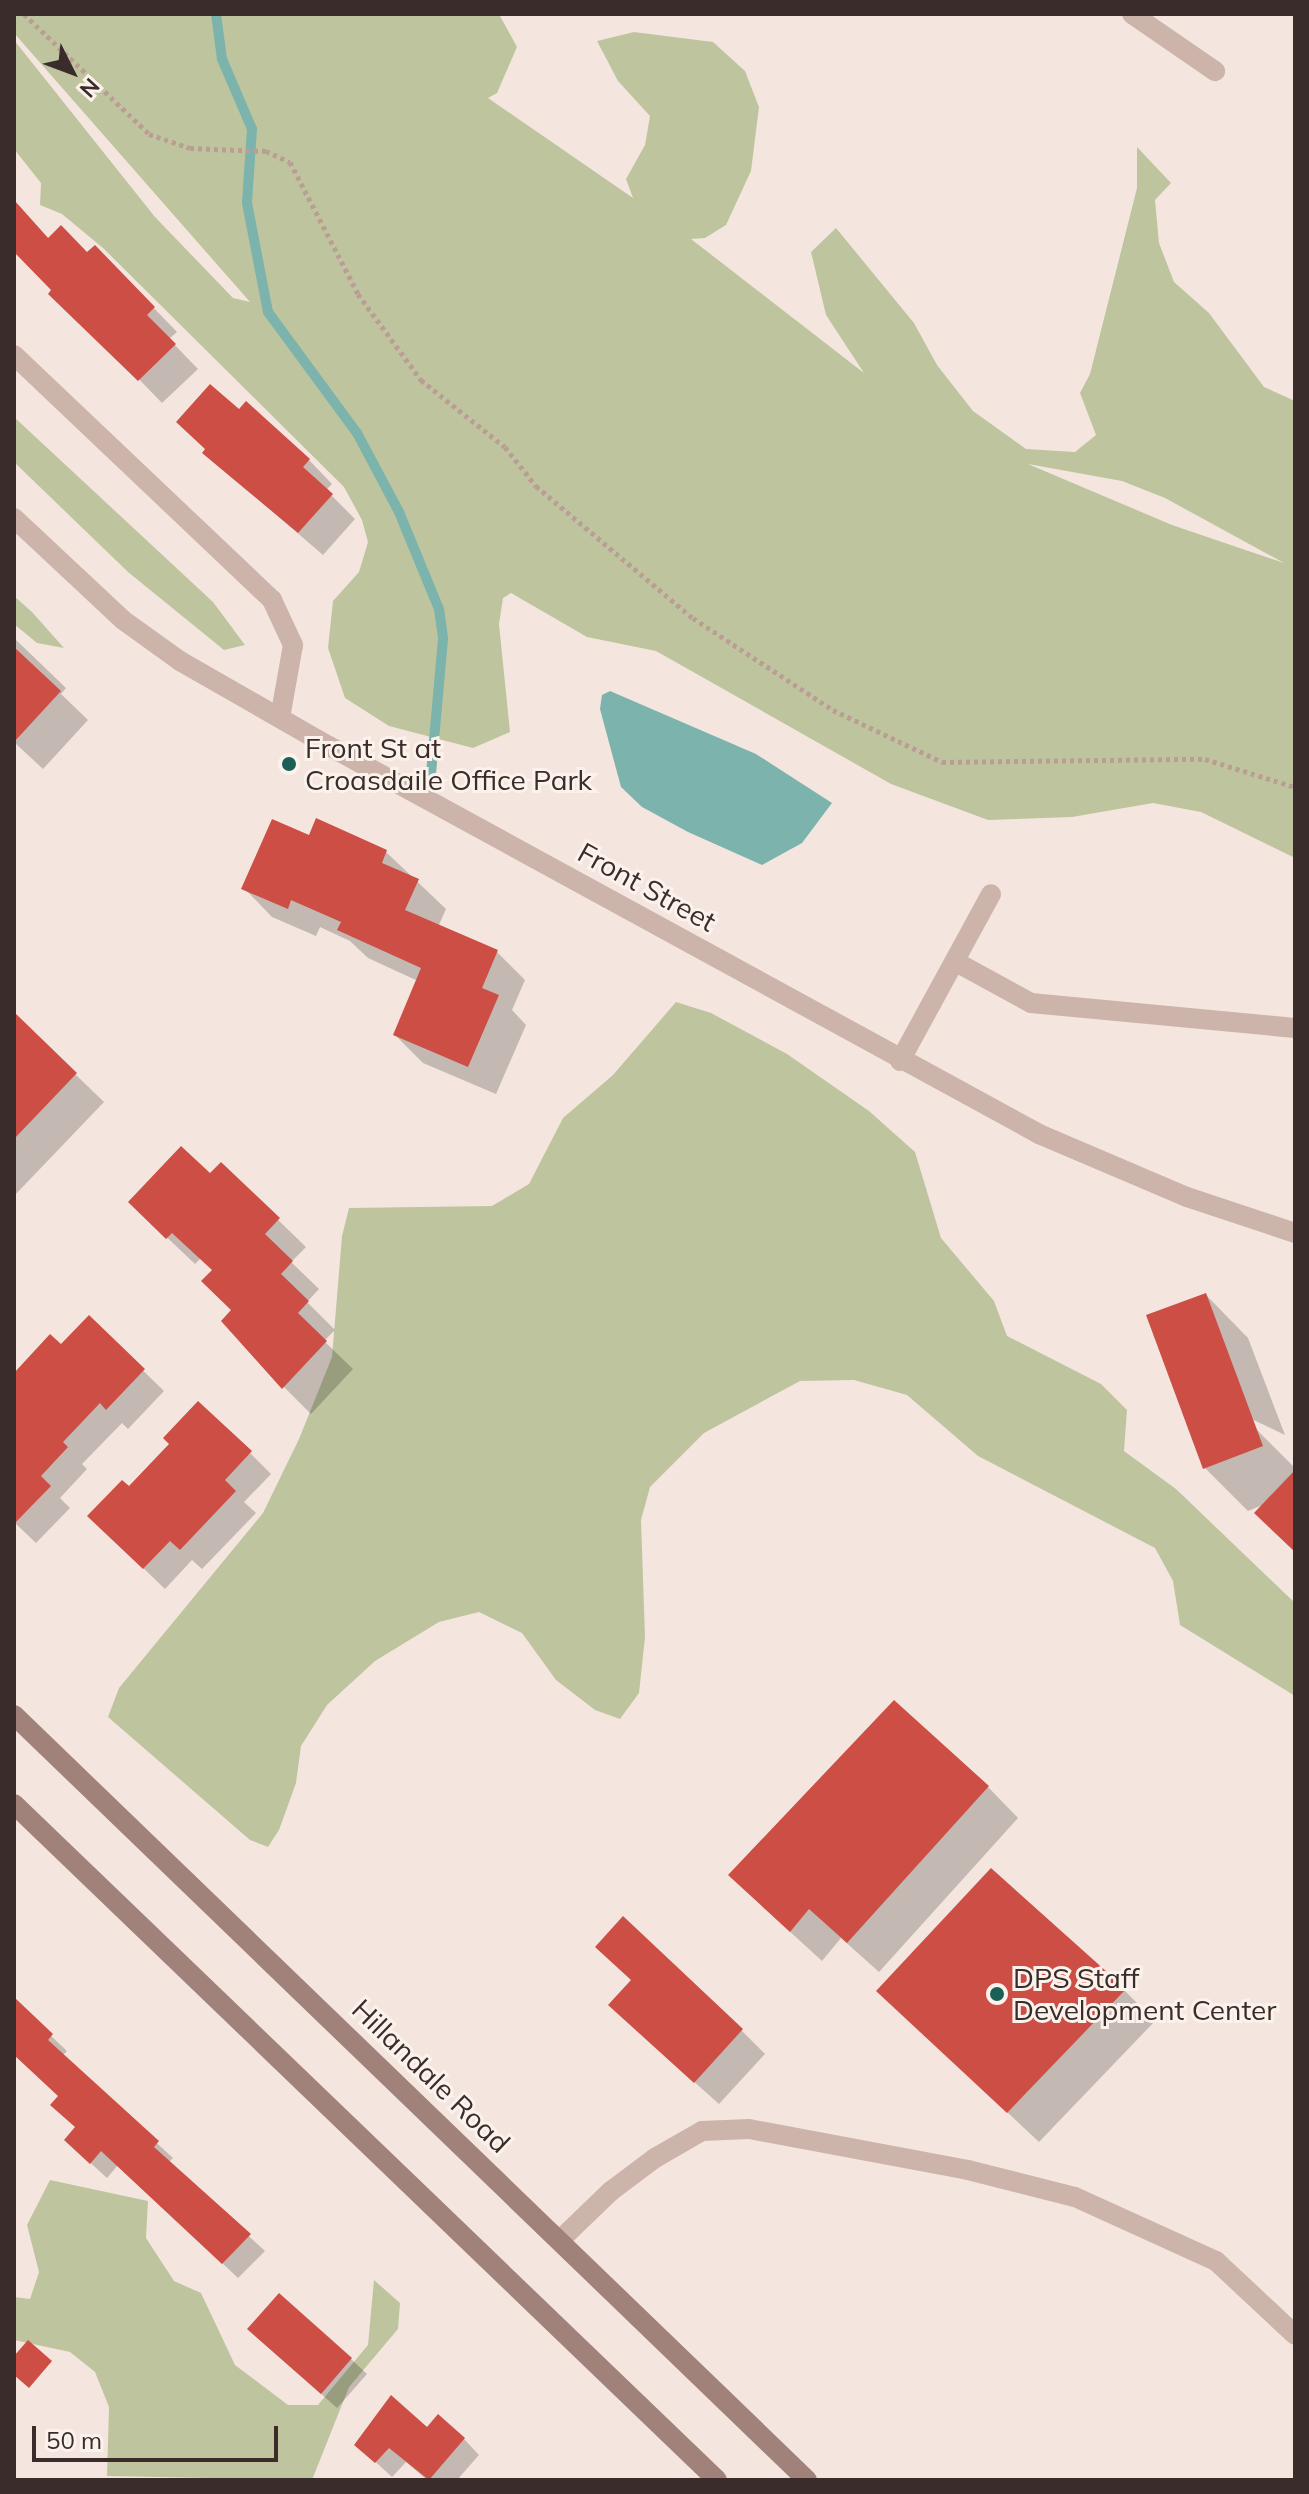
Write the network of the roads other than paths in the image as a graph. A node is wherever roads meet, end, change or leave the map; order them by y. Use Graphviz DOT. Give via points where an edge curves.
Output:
graph roads {
  1 [pos="1132,14"];
  2 [pos="1215,71"];
  3 [pos="14,355"];
  4 [pos="14,518"];
  5 [pos="280,718"];
  6 [pos="991,894"];
  7 [pos="956,962"];
  8 [pos="1295,1028"];
  9 [pos="900,1061"];
  10 [pos="1295,1233"];
  11 [pos="14,1715"];
  12 [pos="14,1804"];
  13 [pos="560,2240"];
  14 [pos="1295,2335"];
  15 [pos="717,2480"];
  16 [pos="807,2480"];
  1 -- 2 [label="street"];
  3 -- 5 [label="street" via="272,600 293,645"];
  4 -- 5 [label="street, Front Street" via="123,620 180,661"];
  5 -- 9 [label="street, Front Street"];
  6 -- 7 [label="street"];
  7 -- 8 [label="street" via="1031,1003"];
  7 -- 9 [label="street"];
  9 -- 10 [label="street, Front Street" via="1108,1166"];
  11 -- 13 [label="main road, Hillandale Road"];
  12 -- 15 [label="main road"];
  13 -- 14 [label="street" via="655,2158 702,2131 749,2129 968,2170 1075,2197 1216,2261"];
  13 -- 16 [label="main road, Hillandale Road"];
}
